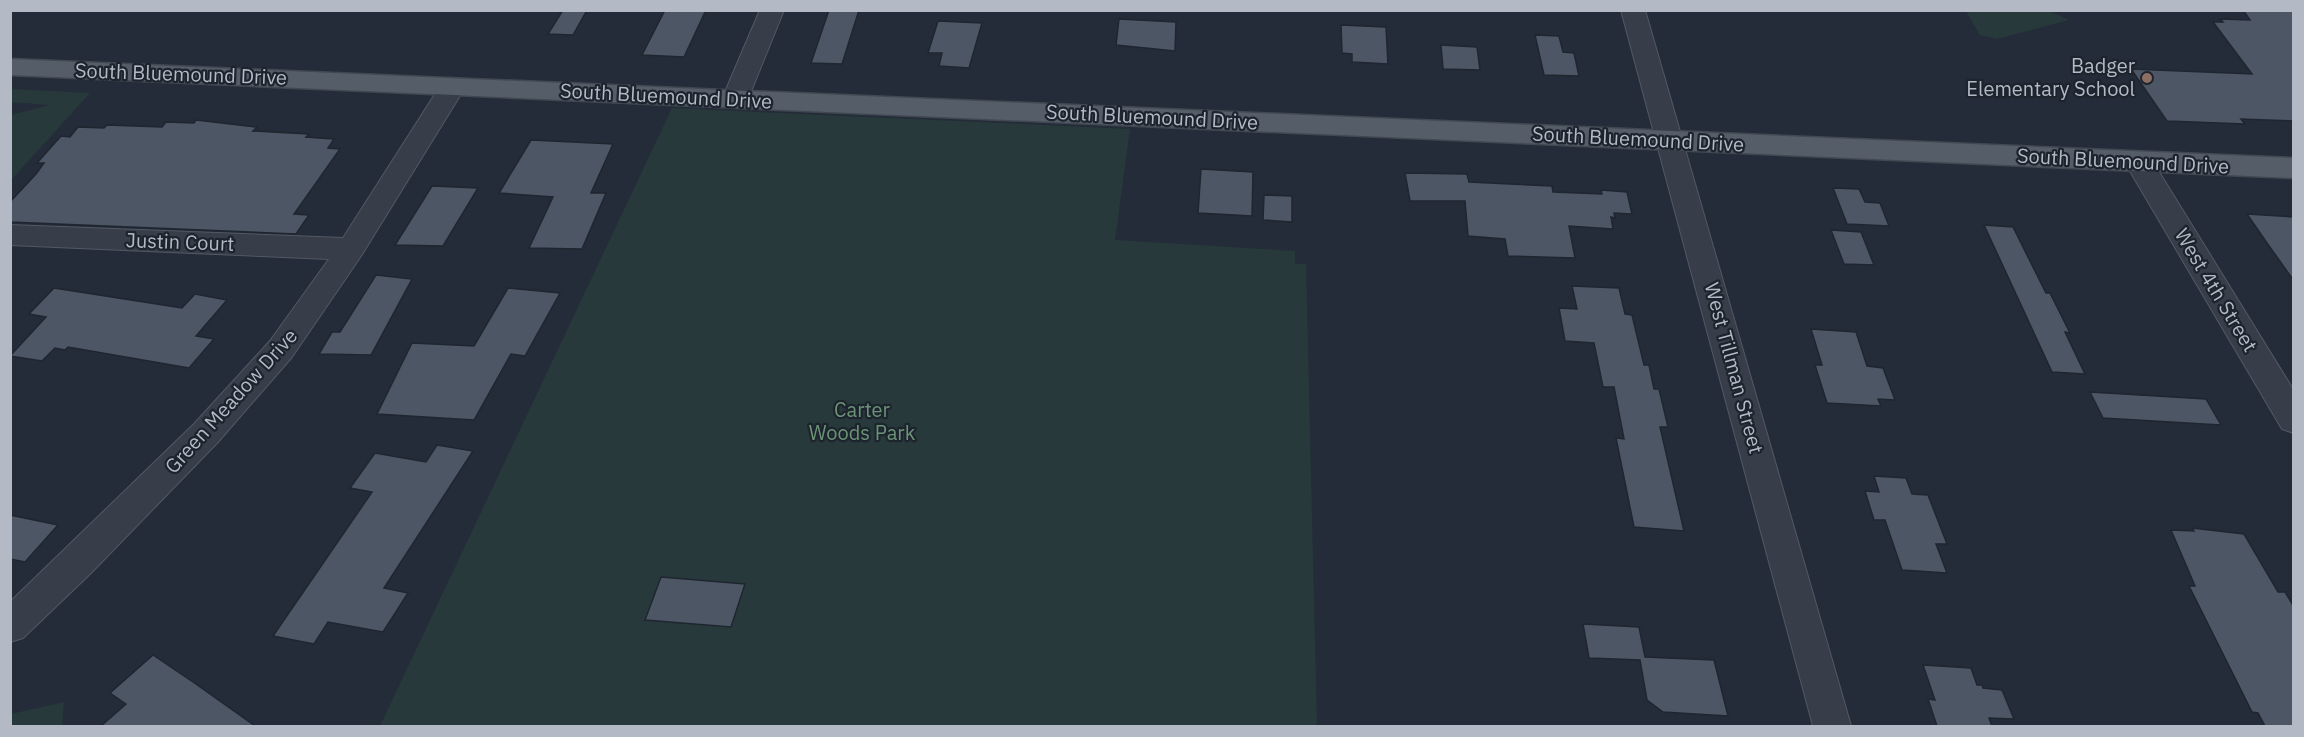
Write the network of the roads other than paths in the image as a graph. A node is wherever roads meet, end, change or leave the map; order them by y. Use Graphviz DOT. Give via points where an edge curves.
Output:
graph roads {
  1 [pos="772,10"];
  2 [pos="1633,10"];
  3 [pos="10,67"];
  4 [pos="453,86"];
  5 [pos="735,99"];
  6 [pos="1671,140"];
  7 [pos="2138,161"];
  8 [pos="2294,168"];
  9 [pos="10,235"];
  10 [pos="351,249"];
  11 [pos="2294,420"];
  12 [pos="10,626"];
  13 [pos="1832,726"];
  1 -- 5 [label="street"];
  2 -- 6 [label="street, West Tillman Street"];
  3 -- 4 [label="main road, South Bluemound Drive"];
  4 -- 5 [label="main road, South Bluemound Drive"];
  4 -- 10 [label="street, Green Meadow Drive"];
  5 -- 6 [label="main road, South Bluemound Drive"];
  6 -- 7 [label="main road, South Bluemound Drive"];
  6 -- 13 [label="street, West Tillman Street"];
  7 -- 8 [label="main road, South Bluemound Drive"];
  7 -- 11 [label="street, West 4th Street"];
  9 -- 10 [label="street, Justin Court"];
  10 -- 12 [label="street, Green Meadow Drive" via="255,380 78,562"];
}
